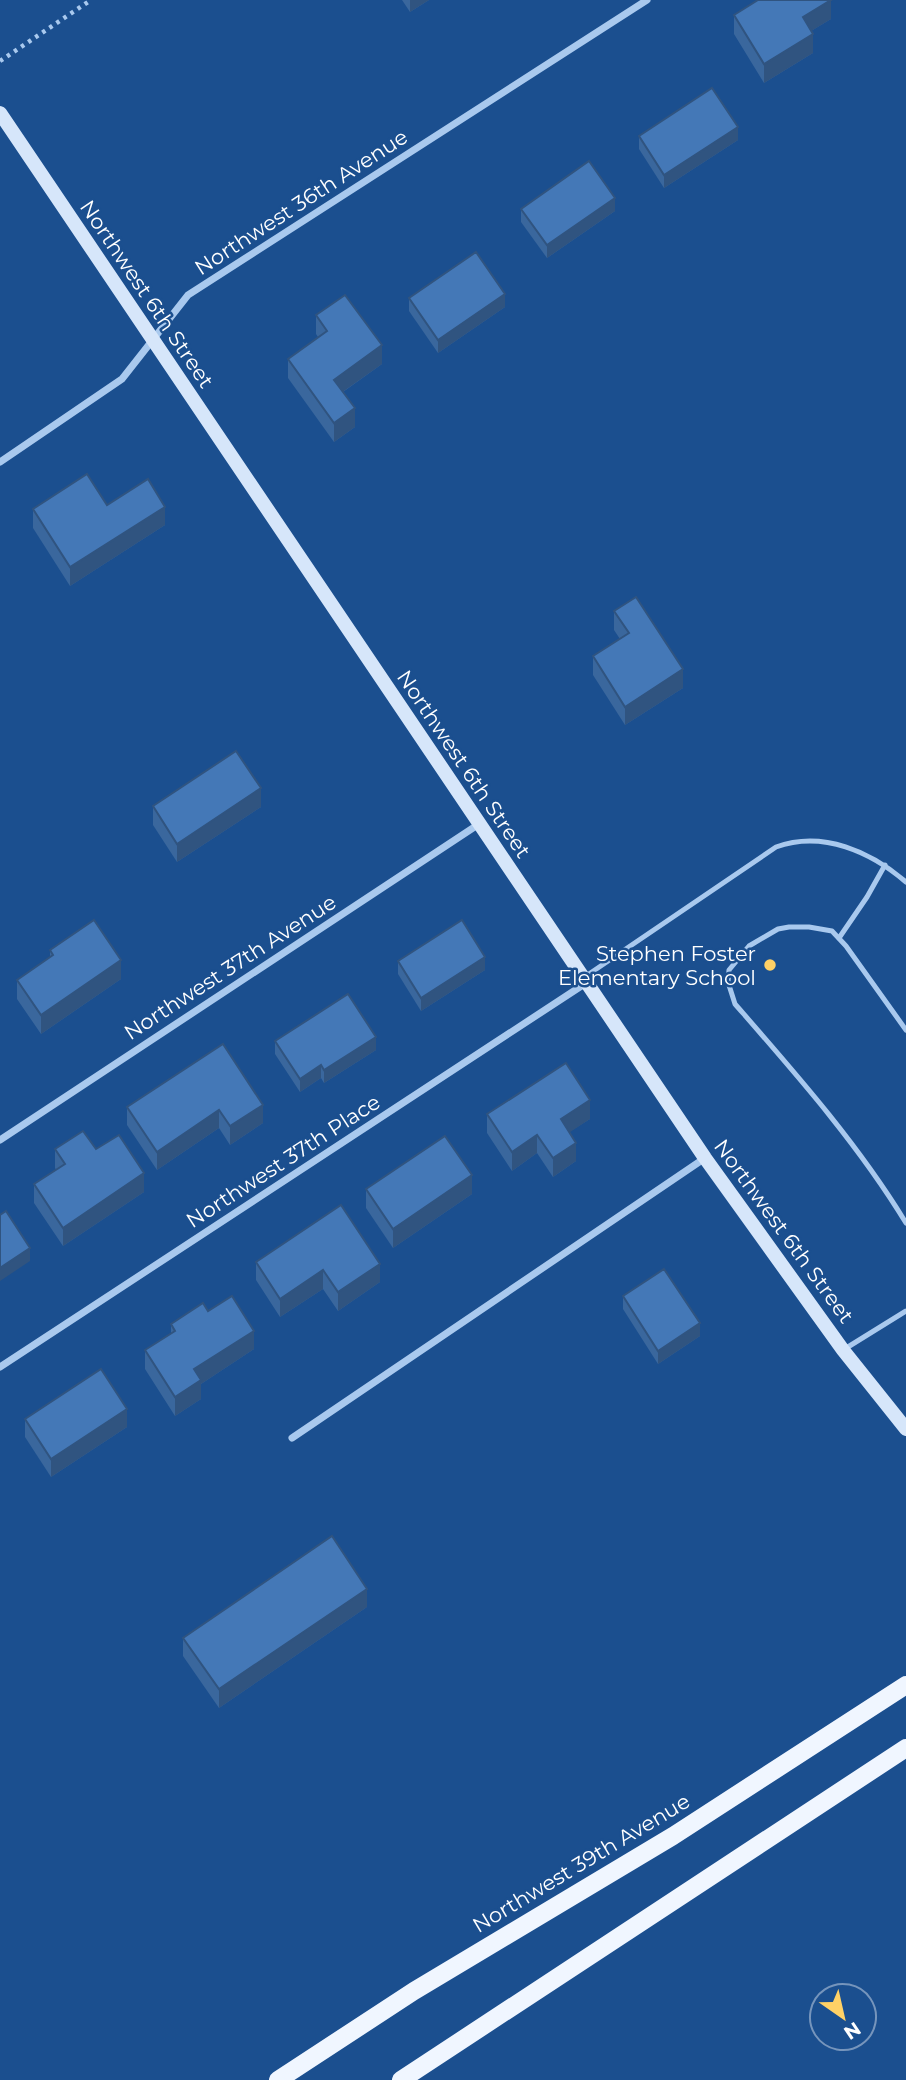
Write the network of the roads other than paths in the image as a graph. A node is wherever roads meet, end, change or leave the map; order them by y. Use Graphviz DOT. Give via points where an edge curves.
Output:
graph roads {
  1 [pos="647,0"];
  2 [pos="0,113"];
  3 [pos="153,339"];
  4 [pos="0,462"];
  5 [pos="479,824"];
  6 [pos="885,865"];
  7 [pos="906,882"];
  8 [pos="839,938"];
  9 [pos="584,980"];
  10 [pos="906,1030"];
  11 [pos="0,1140"];
  12 [pos="705,1158"];
  13 [pos="906,1223"];
  14 [pos="906,1311"];
  15 [pos="843,1350"];
  16 [pos="0,1367"];
  17 [pos="906,1429"];
  18 [pos="292,1438"];
  19 [pos="906,1685"];
  20 [pos="906,1748"];
  21 [pos="278,2080"];
  22 [pos="401,2080"];
  1 -- 3 [label="street, Northwest 36th Avenue" via="188,295"];
  2 -- 3 [label="main road, Northwest 6th Street"];
  3 -- 4 [label="street, Northwest 36th Avenue" via="122,379"];
  3 -- 5 [label="main road, Northwest 6th Street"];
  5 -- 9 [label="main road, Northwest 6th Street"];
  5 -- 11 [label="street, Northwest 37th Avenue"];
  6 -- 7 [label="lane"];
  6 -- 8 [label="lane"];
  6 -- 9 [label="lane" via="839,845 788,843"];
  8 -- 10 [label="lane"];
  8 -- 13 [label="lane" via="832,931 810,927 778,929 749,946 729,970 728,982 735,1004 847,1137"];
  9 -- 12 [label="main road, Northwest 6th Street"];
  9 -- 16 [label="street, Northwest 37th Place"];
  12 -- 15 [label="main road, Northwest 6th Street"];
  12 -- 18 [label="street"];
  14 -- 15 [label="lane"];
  15 -- 17 [label="main road, Northwest 6th Street"];
  19 -- 21 [label="main road, Northwest 39th Avenue" via="673,1836 414,1991"];
  20 -- 22 [label="main road"];
}
